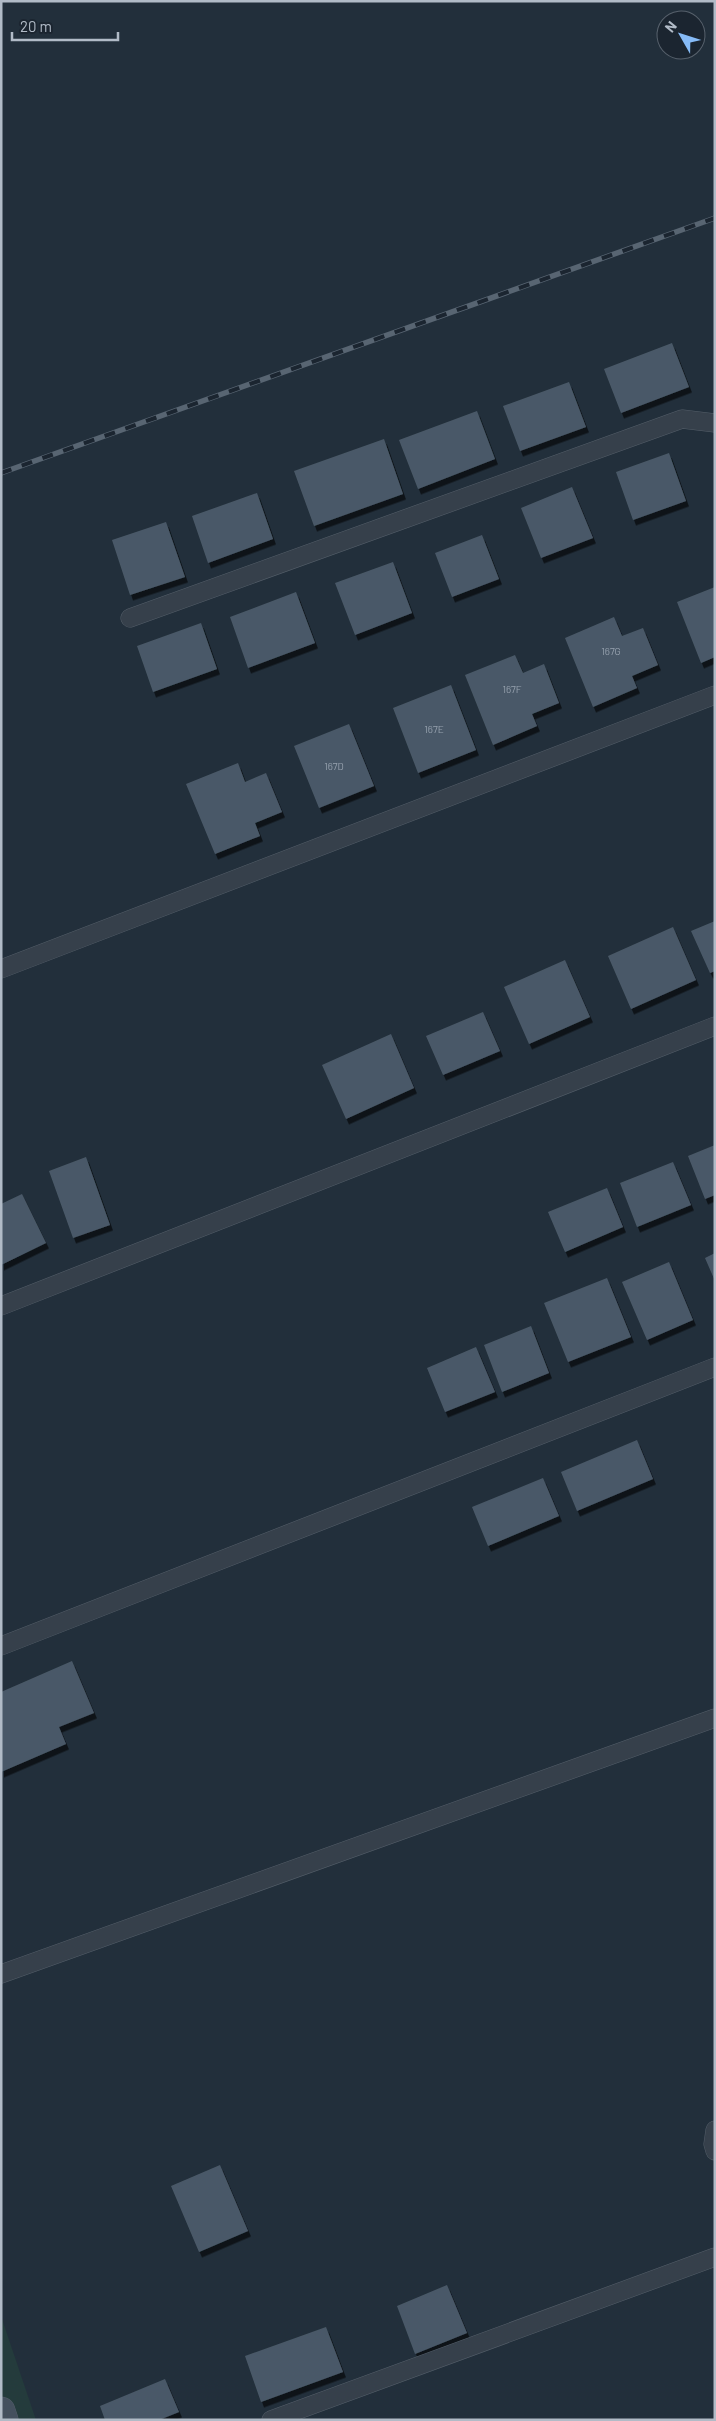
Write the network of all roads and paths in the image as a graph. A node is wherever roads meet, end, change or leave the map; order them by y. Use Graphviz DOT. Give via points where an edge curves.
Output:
graph roads {
  1 [pos="715,423"];
  2 [pos="130,618"];
  3 [pos="715,695"];
  4 [pos="1,969"];
  5 [pos="715,1026"];
  6 [pos="1,1306"];
  7 [pos="715,1367"];
  8 [pos="1,1646"];
  9 [pos="715,1718"];
  10 [pos="1,1974"];
  11 [pos="715,2130"];
  12 [pos="715,2151"];
  13 [pos="715,2257"];
  14 [pos="1,2412"];
  15 [pos="4,2420"];
  16 [pos="271,2420"];
  1 -- 2 [label="lane" via="682,419"];
  3 -- 4 [label="lane"];
  5 -- 6 [label="lane"];
  7 -- 8 [label="lane"];
  9 -- 10 [label="lane"];
  11 -- 12 [label="lane" via="712,2144"];
  13 -- 16 [label="lane"];
  14 -- 15 [label="main road"];
}
